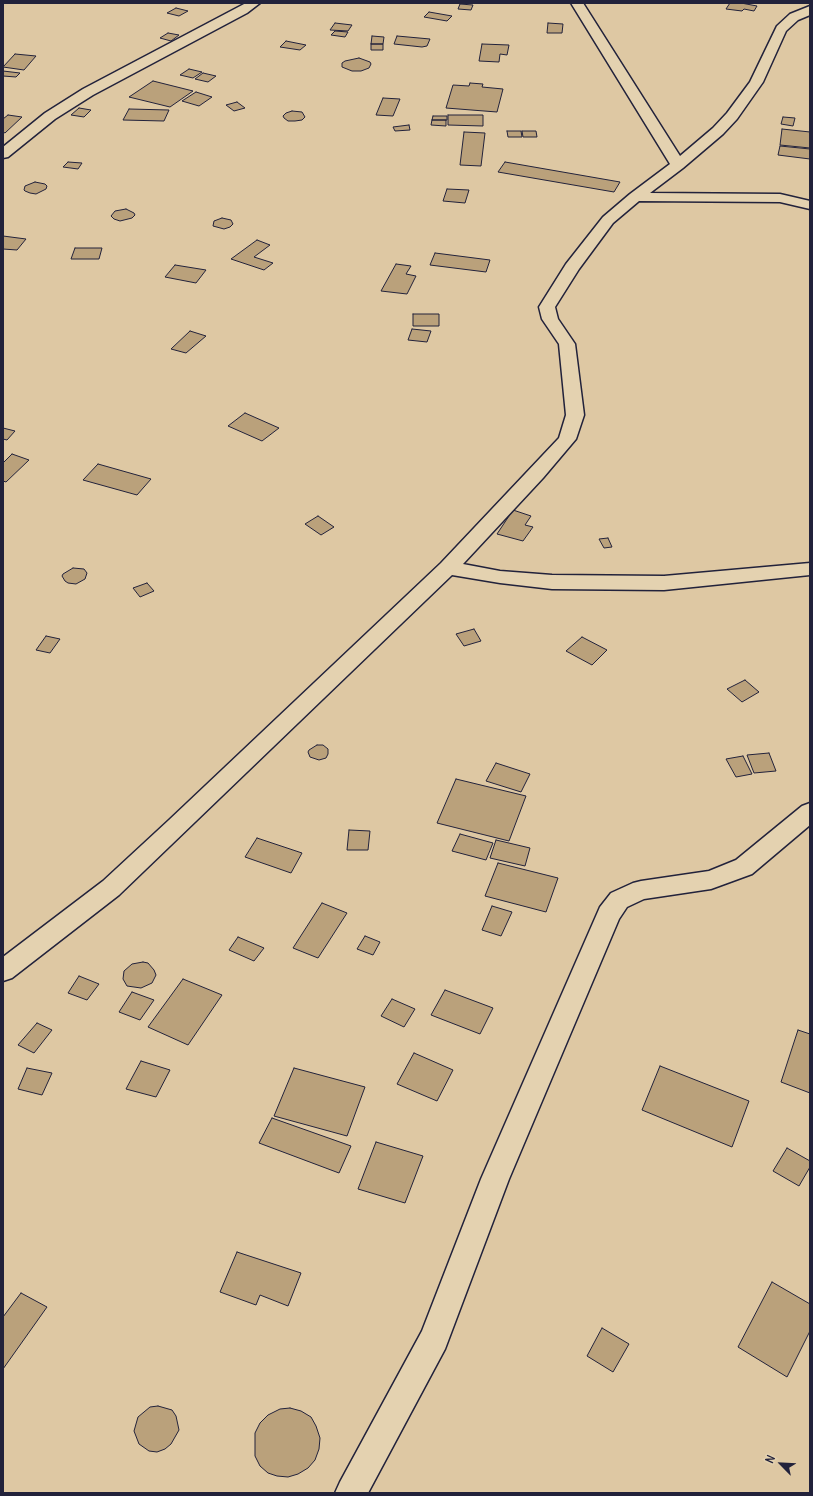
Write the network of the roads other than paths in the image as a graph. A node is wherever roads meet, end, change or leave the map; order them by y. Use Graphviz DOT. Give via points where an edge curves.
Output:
graph roads {
  1 [pos="254,3"];
  2 [pos="577,3"];
  3 [pos="810,10"];
  4 [pos="3,154"];
  5 [pos="678,165"];
  6 [pos="635,197"];
  7 [pos="810,205"];
  8 [pos="448,568"];
  9 [pos="810,569"];
  10 [pos="810,812"];
  11 [pos="3,971"];
  12 [pos="351,1493"];
  1 -- 4 [label="street" via="88,92 50,116"];
  2 -- 5 [label="street"];
  3 -- 5 [label="street" via="794,17 781,29 756,82 732,116"];
  5 -- 6 [label="street"];
  6 -- 7 [label="street" via="780,198"];
  6 -- 8 [label="street" via="608,220 572,267 547,308 550,319 567,344 575,414 566,439"];
  8 -- 9 [label="street" via="552,582 664,583"];
  8 -- 11 [label="street" via="111,888"];
  10 -- 12 [label="street" via="744,867 711,880 641,890 619,900 609,914 495,1179 434,1339"];
}
